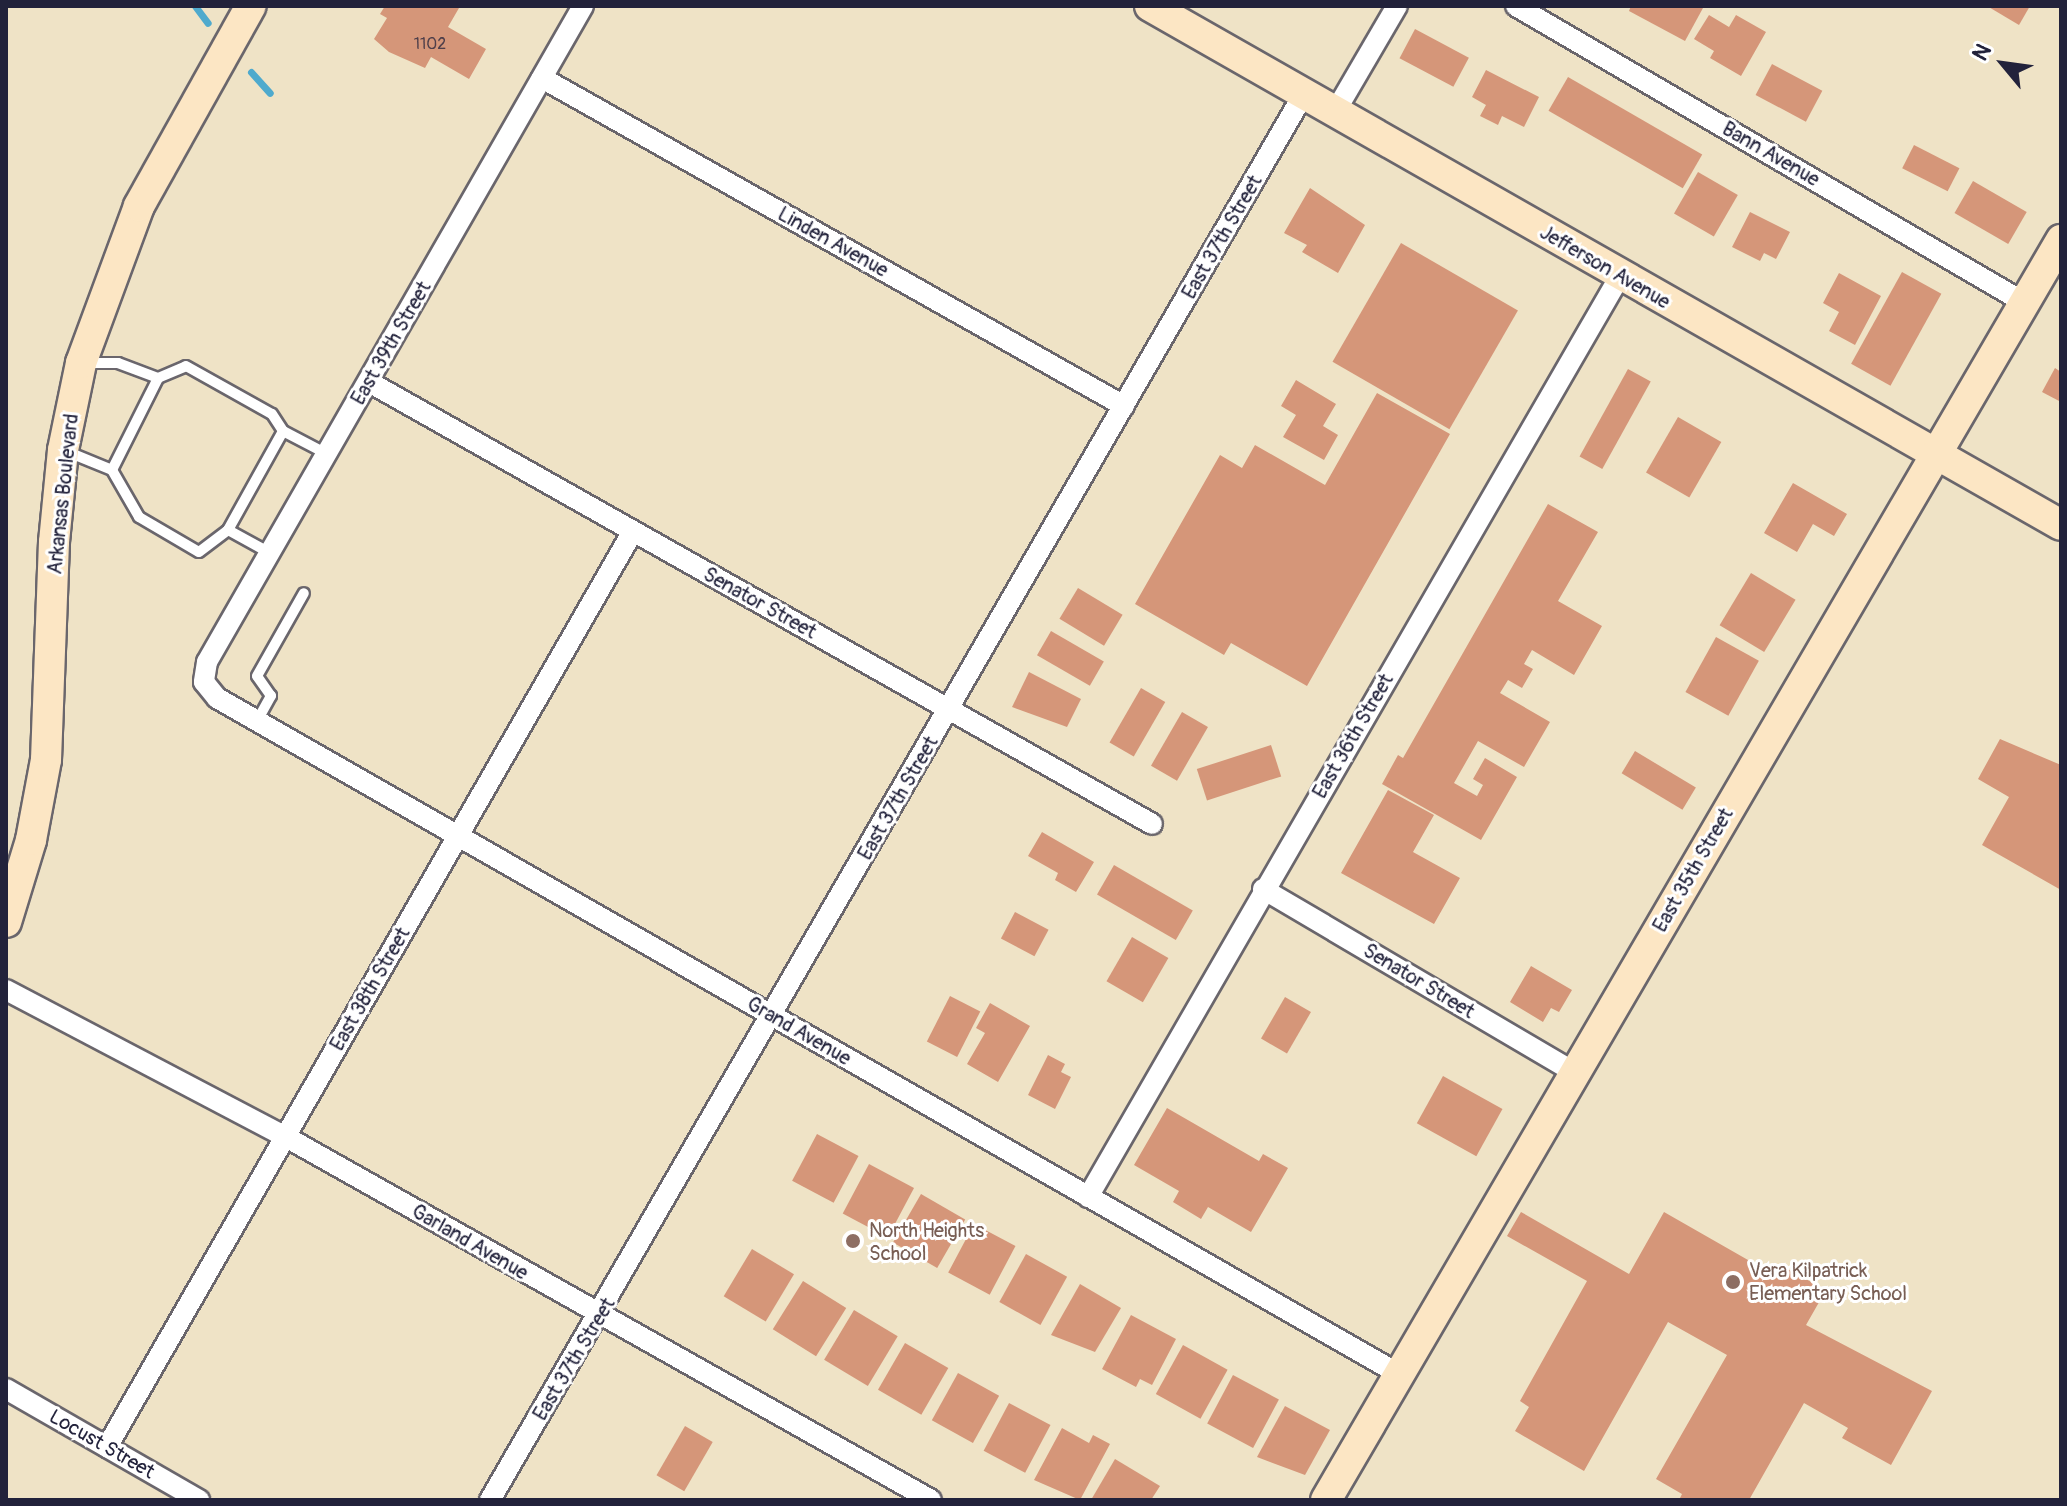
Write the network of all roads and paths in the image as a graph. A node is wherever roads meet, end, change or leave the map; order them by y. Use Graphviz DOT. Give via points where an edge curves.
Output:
graph roads {
  1 [pos="251,6"];
  2 [pos="583,6"];
  3 [pos="1150,6"];
  4 [pos="1397,6"];
  5 [pos="1516,6"];
  6 [pos="542,78"];
  7 [pos="1303,95"];
  8 [pos="1335,112"];
  9 [pos="2061,240"];
  10 [pos="1620,276"];
  11 [pos="2025,303"];
  12 [pos="81,363"];
  13 [pos="158,378"];
  14 [pos="369,382"];
  15 [pos="1124,406"];
  16 [pos="283,431"];
  17 [pos="63,450"];
  18 [pos="1937,452"];
  19 [pos="327,454"];
  20 [pos="112,470"];
  21 [pos="2061,525"];
  22 [pos="228,530"];
  23 [pos="633,531"];
  24 [pos="270,553"];
  25 [pos="304,593"];
  26 [pos="204,682"];
  27 [pos="949,709"];
  28 [pos="257,721"];
  29 [pos="1152,824"];
  30 [pos="458,837"];
  31 [pos="1263,889"];
  32 [pos="6,922"];
  33 [pos="6,990"];
  34 [pos="771,1015"];
  35 [pos="1575,1073"];
  36 [pos="286,1137"];
  37 [pos="1088,1197"];
  38 [pos="600,1316"];
  39 [pos="1399,1374"];
  40 [pos="6,1389"];
  41 [pos="107,1447"];
  42 [pos="926,1499"];
  43 [pos="199,1500"];
  44 [pos="490,1500"];
  45 [pos="1326,1500"];
  1 -- 12 [label="main road, Arkansas Boulevard" via="139,206"];
  2 -- 6 [label="street, East 39th Street"];
  3 -- 7 [label="main road, Jefferson Avenue"];
  4 -- 8 [label="street"];
  5 -- 11 [label="street, Bann Avenue"];
  6 -- 14 [label="street, East 39th Street"];
  6 -- 15 [label="street, Linden Avenue"];
  7 -- 8 [label="main road, Jefferson Avenue"];
  7 -- 15 [label="street, East 37th Street"];
  8 -- 10 [label="main road, Jefferson Avenue"];
  9 -- 11 [label="main road, East 35th Street"];
  10 -- 18 [label="main road, Jefferson Avenue"];
  10 -- 31 [label="street, East 36th Street"];
  11 -- 18 [label="main road, East 35th Street"];
  12 -- 13 [label="lane" via="118,363"];
  12 -- 17 [label="main road, Arkansas Boulevard"];
  13 -- 16 [label="lane" via="186,366 272,414"];
  13 -- 20 [label="lane"];
  14 -- 19 [label="street, East 39th Street"];
  14 -- 23 [label="street, Senator Street"];
  15 -- 27 [label="street, East 37th Street"];
  16 -- 19 [label="lane"];
  16 -- 22 [label="lane"];
  17 -- 20 [label="lane"];
  17 -- 32 [label="main road, Arkansas Boulevard" via="46,760 31,840"];
  18 -- 21 [label="main road, Jefferson Avenue"];
  18 -- 35 [label="main road, East 35th Street"];
  19 -- 24 [label="street, East 39th Street"];
  20 -- 22 [label="lane" via="139,517 199,552"];
  22 -- 24 [label="lane"];
  23 -- 27 [label="street, Senator Street"];
  23 -- 30 [label="street, East 38th Street"];
  24 -- 26 [label="street, East 39th Street" via="207,662"];
  25 -- 28 [label="lane" via="257,676 271,696"];
  26 -- 28 [label="street, Grand Avenue" via="217,698"];
  27 -- 29 [label="street, Senator Street"];
  27 -- 34 [label="street, East 37th Street"];
  28 -- 30 [label="street, Grand Avenue"];
  30 -- 34 [label="street, Grand Avenue"];
  30 -- 36 [label="street, East 38th Street"];
  31 -- 35 [label="street, Senator Street"];
  31 -- 37 [label="street, East 36th Street"];
  33 -- 36 [label="street, Garland Avenue"];
  34 -- 37 [label="street, Grand Avenue"];
  34 -- 38 [label="street, East 37th Street"];
  35 -- 39 [label="main road, East 35th Street"];
  36 -- 38 [label="street, Garland Avenue"];
  36 -- 41 [label="street, East 38th Street"];
  37 -- 39 [label="street, Grand Avenue"];
  38 -- 42 [label="street, Garland Avenue"];
  38 -- 44 [label="street, East 37th Street"];
  39 -- 45 [label="main road, East 35th Street"];
  40 -- 41 [label="street, Locust Street"];
  41 -- 43 [label="street, Locust Street"];
}
